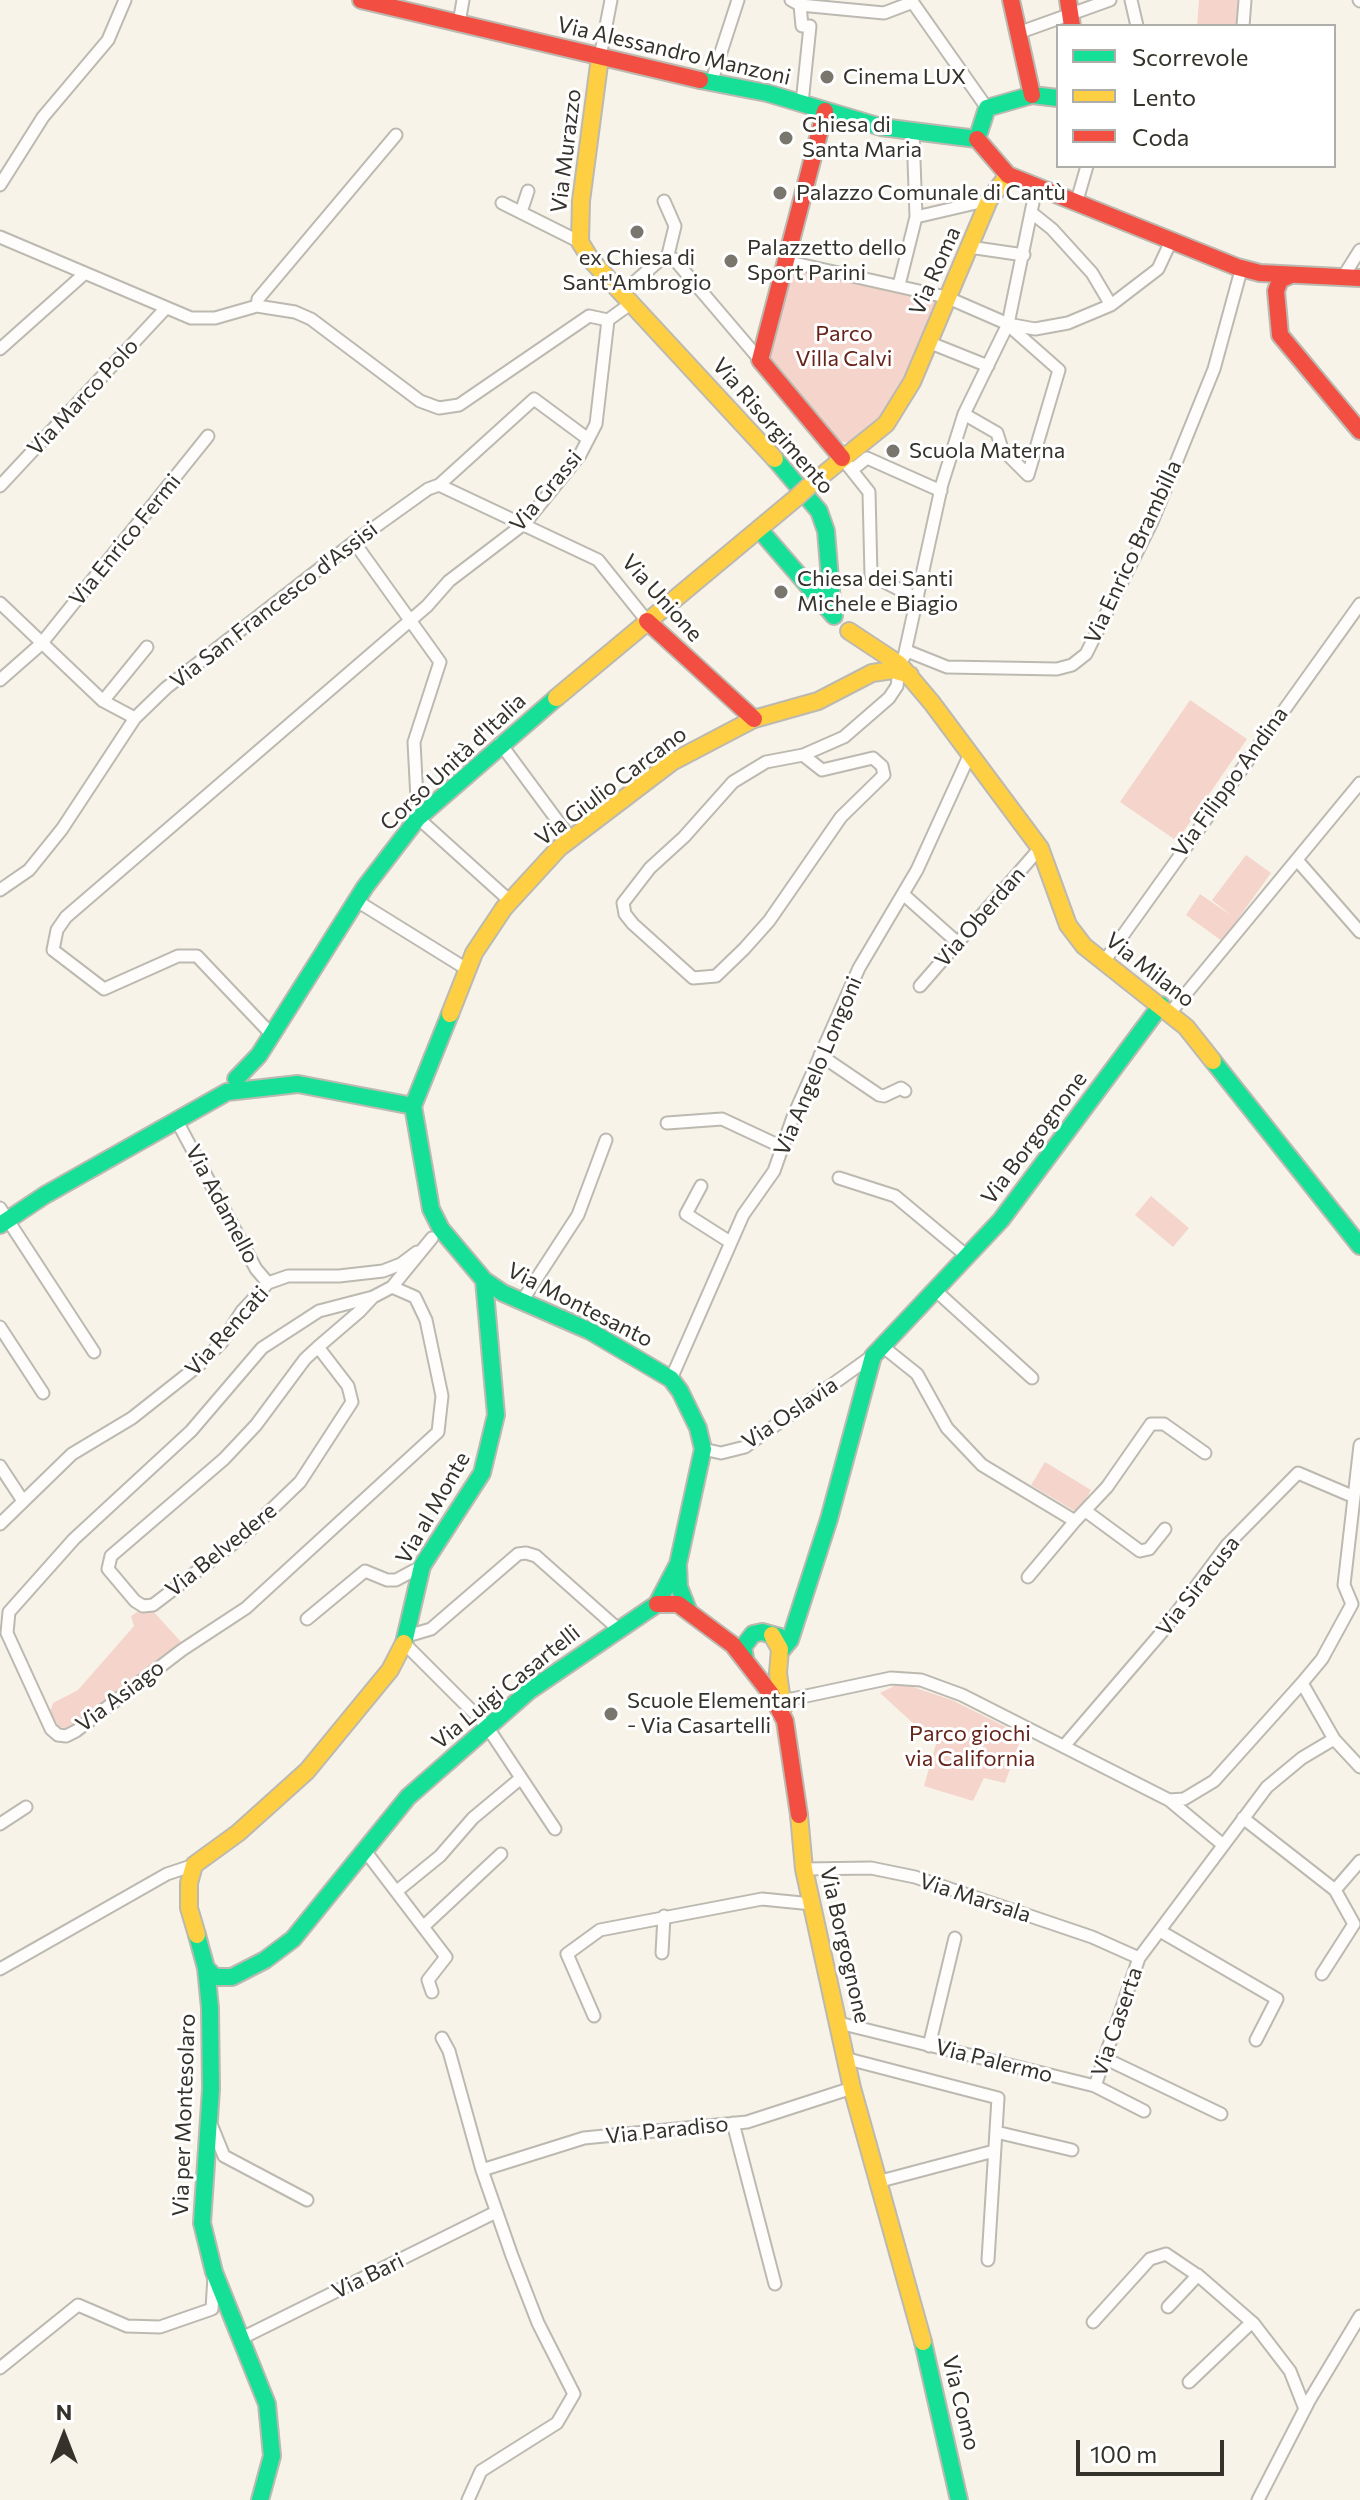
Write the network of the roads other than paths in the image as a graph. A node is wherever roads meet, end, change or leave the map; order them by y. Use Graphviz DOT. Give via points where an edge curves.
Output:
graph roads {
  1 [pos="125,0"];
  2 [pos="361,0"];
  3 [pos="463,0"];
  4 [pos="611,0"];
  5 [pos="738,0"];
  6 [pos="1011,0"];
  7 [pos="1110,0"];
  8 [pos="1131,0"];
  9 [pos="1245,0"];
  10 [pos="912,1"];
  11 [pos="795,2"];
  12 [pos="1070,14"];
  13 [pos="459,23"];
  14 [pos="1137,24"];
  15 [pos="1243,24"];
  16 [pos="1018,33"];
  17 [pos="600,57"];
  18 [pos="711,83"];
  19 [pos="1032,95"];
  20 [pos="1056,98"];
  21 [pos="802,103"];
  22 [pos="987,108"];
  23 [pos="825,111"];
  24 [pos="913,132"];
  25 [pos="396,135"];
  26 [pos="977,139"];
  27 [pos="1086,168"];
  28 [pos="1008,175"];
  29 [pos="0,185"];
  30 [pos="1036,188"];
  31 [pos="528,191"];
  32 [pos="989,200"];
  33 [pos="664,201"];
  34 [pos="502,203"];
  35 [pos="1076,204"];
  36 [pos="521,212"];
  37 [pos="1032,213"];
  38 [pos="916,217"];
  39 [pos="0,237"];
  40 [pos="1172,239"];
  41 [pos="580,242"];
  42 [pos="969,247"];
  43 [pos="1360,250"];
  44 [pos="1024,255"];
  45 [pos="667,259"];
  46 [pos="785,261"];
  47 [pos="1262,273"];
  48 [pos="1240,274"];
  49 [pos="83,275"];
  50 [pos="1291,275"];
  51 [pos="1352,277"];
  52 [pos="899,285"];
  53 [pos="1276,291"];
  54 [pos="628,297"];
  55 [pos="946,297"];
  56 [pos="1111,305"];
  57 [pos="257,306"];
  58 [pos="166,308"];
  59 [pos="608,320"];
  60 [pos="1008,324"];
  61 [pos="928,342"];
  62 [pos="0,349"];
  63 [pos="760,360"];
  64 [pos="988,366"];
  65 [pos="964,414"];
  66 [pos="1360,431"];
  67 [pos="208,436"];
  68 [pos="588,439"];
  69 [pos="847,464"];
  70 [pos="439,485"];
  71 [pos="0,486"];
  72 [pos="941,491"];
  73 [pos="803,492"];
  74 [pos="525,523"];
  75 [pos="759,529"];
  76 [pos="354,542"];
  77 [pos="918,599"];
  78 [pos="0,603"];
  79 [pos="1360,604"];
  80 [pos="833,615"];
  81 [pos="410,620"];
  82 [pos="647,621"];
  83 [pos="849,631"];
  84 [pos="41,644"];
  85 [pos="147,647"];
  86 [pos="904,665"];
  87 [pos="872,673"];
  88 [pos="0,680"];
  89 [pos="103,701"];
  90 [pos="135,718"];
  91 [pos="754,719"];
  92 [pos="500,743"];
  93 [pos="803,755"];
  94 [pos="969,756"];
  95 [pos="1360,783"];
  96 [pos="418,818"];
  97 [pos="571,839"];
  98 [pos="1040,848"];
  99 [pos="1297,860"];
  100 [pos="0,890"];
  101 [pos="903,894"];
  102 [pos="357,901"];
  103 [pos="510,901"];
  104 [pos="1360,932"];
  105 [pos="958,943"];
  106 [pos="1103,963"];
  107 [pos="465,968"];
  108 [pos="920,986"];
  109 [pos="1166,1009"];
  110 [pos="272,1035"];
  111 [pos="820,1055"];
  112 [pos="230,1087"];
  113 [pos="905,1091"];
  114 [pos="413,1106"];
  115 [pos="178,1123"];
  116 [pos="667,1123"];
  117 [pos="606,1140"];
  118 [pos="782,1147"];
  119 [pos="839,1178"];
  120 [pos="701,1186"];
  121 [pos="3,1217"];
  122 [pos="437,1234"];
  123 [pos="730,1242"];
  124 [pos="1360,1246"];
  125 [pos="967,1256"];
  126 [pos="268,1283"];
  127 [pos="392,1287"];
  128 [pos="935,1290"];
  129 [pos="494,1295"];
  130 [pos="373,1297"];
  131 [pos="522,1301"];
  132 [pos="0,1327"];
  133 [pos="318,1347"];
  134 [pos="877,1351"];
  135 [pos="94,1352"];
  136 [pos="1032,1378"];
  137 [pos="671,1379"];
  138 [pos="43,1393"];
  139 [pos="1360,1445"];
  140 [pos="703,1449"];
  141 [pos="1205,1453"];
  142 [pos="0,1466"];
  143 [pos="1352,1496"];
  144 [pos="23,1501"];
  145 [pos="1087,1512"];
  146 [pos="1075,1521"];
  147 [pos="0,1524"];
  148 [pos="1165,1529"];
  149 [pos="678,1564"];
  150 [pos="422,1566"];
  151 [pos="1028,1577"];
  152 [pos="657,1604"];
  153 [pos="1356,1604"];
  154 [pos="688,1610"];
  155 [pos="307,1619"];
  156 [pos="617,1628"];
  157 [pos="716,1632"];
  158 [pos="793,1633"];
  159 [pos="406,1634"];
  160 [pos="772,1635"];
  161 [pos="750,1636"];
  162 [pos="780,1654"];
  163 [pos="748,1662"];
  164 [pos="1302,1683"];
  165 [pos="783,1701"];
  166 [pos="486,1725"];
  167 [pos="1334,1739"];
  168 [pos="1064,1746"];
  169 [pos="1360,1767"];
  170 [pos="521,1778"];
  171 [pos="1169,1800"];
  172 [pos="26,1807"];
  173 [pos="1243,1818"];
  174 [pos="0,1824"];
  175 [pos="555,1829"];
  176 [pos="1222,1844"];
  177 [pos="366,1852"];
  178 [pos="501,1854"];
  179 [pos="1360,1861"];
  180 [pos="194,1865"];
  181 [pos="804,1869"];
  182 [pos="167,1874"];
  183 [pos="1335,1890"];
  184 [pos="397,1891"];
  185 [pos="188,1899"];
  186 [pos="812,1904"];
  187 [pos="664,1916"];
  188 [pos="424,1926"];
  189 [pos="1160,1931"];
  190 [pos="955,1938"];
  191 [pos="662,1953"];
  192 [pos="1139,1958"];
  193 [pos="1,1965"];
  194 [pos="206,1968"];
  195 [pos="1322,1974"];
  196 [pos="226,1978"];
  197 [pos="432,1992"];
  198 [pos="210,2008"];
  199 [pos="594,2016"];
  200 [pos="839,2023"];
  201 [pos="442,2038"];
  202 [pos="1256,2040"];
  203 [pos="929,2046"];
  204 [pos="1104,2058"];
  205 [pos="848,2059"];
  206 [pos="1095,2086"];
  207 [pos="852,2088"];
  208 [pos="1144,2111"];
  209 [pos="1221,2114"];
  210 [pos="209,2120"];
  211 [pos="733,2123"];
  212 [pos="996,2132"];
  213 [pos="1072,2150"];
  214 [pos="994,2151"];
  215 [pos="482,2170"];
  216 [pos="877,2182"];
  217 [pos="307,2200"];
  218 [pos="496,2212"];
  219 [pos="988,2260"];
  220 [pos="214,2272"];
  221 [pos="1198,2275"];
  222 [pos="775,2284"];
  223 [pos="1168,2307"];
  224 [pos="1360,2316"];
  225 [pos="918,2318"];
  226 [pos="1093,2322"];
  227 [pos="1252,2322"];
  228 [pos="240,2339"];
  229 [pos="0,2368"];
  230 [pos="1189,2382"];
  231 [pos="1307,2405"];
  232 [pos="260,2500"];
  233 [pos="468,2500"];
  234 [pos="959,2500"];
  235 [pos="1258,2500"];
  1 -- 29 [label="street" via="108,40 43,117"];
  2 -- 13 [label="main road, Via Alessandro Manzoni"];
  3 -- 13 [label="street"];
  4 -- 17 [label="street, Via Murazzo"];
  5 -- 18 [label="street"];
  6 -- 16 [label="main road"];
  7 -- 12 [label="street"];
  8 -- 14 [label="street"];
  9 -- 15 [label="street"];
  10 -- 11 [label="street" via="884,13"];
  10 -- 22 [label="street"];
  11 -- 21 [label="street" via="802,26 810,26"];
  12 -- 16 [label="street"];
  13 -- 17 [label="main road, Via Alessandro Manzoni"];
  16 -- 19 [label="main road"];
  17 -- 18 [label="main road, Via Alessandro Manzoni"];
  17 -- 41 [label="main road, Via Murazzo"];
  18 -- 21 [label="main road, Via Alessandro Manzoni"];
  19 -- 20 [label="main road"];
  19 -- 22 [label="main road"];
  21 -- 23 [label="main road, Via Alessandro Manzoni"];
  22 -- 26 [label="main road"];
  23 -- 24 [label="main road, Via Alessandro Manzoni"];
  23 -- 46 [label="main road"];
  24 -- 26 [label="main road, Via Alessandro Manzoni"];
  24 -- 38 [label="street"];
  25 -- 57 [label="street"];
  26 -- 28 [label="main road"];
  27 -- 35 [label="street"];
  28 -- 30 [label="main road"];
  28 -- 32 [label="main road, Via Roma"];
  30 -- 35 [label="main road"];
  30 -- 37 [label="street"];
  31 -- 36 [label="street"];
  32 -- 38 [label="street"];
  32 -- 42 [label="main road, Via Roma"];
  33 -- 45 [label="street" via="675,226"];
  34 -- 36 [label="street"];
  35 -- 40 [label="main road"];
  36 -- 41 [label="street"];
  37 -- 44 [label="street"];
  37 -- 56 [label="street" via="1092,273"];
  38 -- 52 [label="street"];
  39 -- 49 [label="street"];
  40 -- 47 [label="main road"];
  40 -- 56 [label="street" via="1158,269"];
  41 -- 54 [label="main road, Via Murazzo"];
  42 -- 44 [label="street"];
  42 -- 55 [label="main road, Via Roma"];
  43 -- 51 [label="street"];
  44 -- 60 [label="street"];
  45 -- 54 [label="street" via="652,265"];
  45 -- 63 [label="street" via="674,259"];
  46 -- 52 [label="street"];
  46 -- 63 [label="main road"];
  47 -- 50 [label="main road"];
  47 -- 53 [label="main road"];
  48 -- 86 [label="street, Via Enrico Brambilla" via="1197,411 1152,522 1086,654 1072,665 1042,669"];
  49 -- 58 [label="street"];
  49 -- 62 [label="street"];
  50 -- 51 [label="main road"];
  50 -- 53 [label="main road" via="1280,280"];
  52 -- 55 [label="street"];
  53 -- 66 [label="main road" via="1281,338"];
  54 -- 59 [label="street"];
  54 -- 80 [label="main road, Via Risorgimento" via="819,511 826,531"];
  55 -- 60 [label="street"];
  55 -- 61 [label="main road, Via Roma"];
  56 -- 60 [label="street" via="1068,323 1035,329"];
  57 -- 58 [label="street" via="201,319"];
  57 -- 59 [label="street" via="311,319 420,401 439,408 459,405 592,314"];
  58 -- 71 [label="street, Via Marco Polo"];
  59 -- 68 [label="street, Via Grassi" via="603,387"];
  60 -- 64 [label="street"];
  60 -- 65 [label="street" via="1059,370 1028,475 1002,449 997,433"];
  61 -- 64 [label="street"];
  61 -- 69 [label="main road, Via Roma" via="886,424"];
  63 -- 69 [label="main road"];
  64 -- 65 [label="street"];
  65 -- 72 [label="street"];
  67 -- 84 [label="street, Via Enrico Fermi"];
  68 -- 70 [label="street, Via San Francesco d'Assisi" via="534,399"];
  68 -- 74 [label="street, Via Grassi"];
  69 -- 72 [label="street" via="867,458"];
  69 -- 73 [label="main road, Via Roma"];
  69 -- 77 [label="street" via="869,492 871,575"];
  70 -- 74 [label="street, Via Unione"];
  70 -- 76 [label="street, Via San Francesco d'Assisi"];
  72 -- 77 [label="street"];
  73 -- 75 [label="main road, Corso Unità d'Italia"];
  74 -- 81 [label="street, Via Grassi" via="449,581"];
  74 -- 82 [label="street, Via Unione" via="598,560"];
  75 -- 80 [label="main road"];
  75 -- 82 [label="main road, Corso Unità d'Italia"];
  76 -- 81 [label="street"];
  76 -- 90 [label="street, Via San Francesco d'Assisi"];
  77 -- 86 [label="street"];
  78 -- 84 [label="street"];
  79 -- 106 [label="street, Via Filippo Andina"];
  80 -- 83 [label="main road"];
  81 -- 96 [label="street" via="440,662 414,742"];
  81 -- 110 [label="street, Via Grassi" via="57,930 53,950 104,989 178,956 197,956"];
  82 -- 91 [label="main road, Via Unione"];
  82 -- 92 [label="main road, Corso Unità d'Italia"];
  83 -- 86 [label="main road"];
  83 -- 87 [label="main road" via="874,655"];
  84 -- 88 [label="street, Via Enrico Fermi"];
  84 -- 89 [label="street"];
  85 -- 89 [label="street"];
  86 -- 87 [label="main road"];
  86 -- 93 [label="street" via="889,698 860,726"];
  86 -- 94 [label="main road, Via Milano"];
  87 -- 91 [label="main road, Via Giulio Carcano" via="818,701"];
  89 -- 90 [label="street"];
  90 -- 100 [label="street, Via San Francesco d'Assisi" via="62,829 29,870"];
  91 -- 97 [label="main road, Via Giulio Carcano" via="672,762"];
  92 -- 96 [label="main road, Corso Unità d'Italia"];
  92 -- 97 [label="street"];
  93 -- 93 [label="street" via="822,770 873,758 884,775 841,817 744,949 716,976 693,978 633,924 623,903 733,782 766,762"];
  94 -- 98 [label="main road, Via Milano"];
  94 -- 101 [label="street, Via Angelo Longoni"];
  95 -- 99 [label="street"];
  96 -- 102 [label="main road, Corso Unità d'Italia"];
  96 -- 103 [label="street"];
  97 -- 103 [label="main road, Via Giulio Carcano"];
  98 -- 105 [label="street, Via Oberdan"];
  98 -- 106 [label="main road, Via Milano" via="1068,925"];
  99 -- 104 [label="street"];
  99 -- 109 [label="street"];
  101 -- 105 [label="street"];
  101 -- 111 [label="street, Via Angelo Longoni" via="859,968"];
  102 -- 107 [label="street"];
  102 -- 110 [label="main road, Corso Unità d'Italia"];
  103 -- 107 [label="main road, Via Giulio Carcano"];
  105 -- 108 [label="street, Via Oberdan"];
  106 -- 109 [label="main road, Via Milano"];
  107 -- 114 [label="main road, Via Giulio Carcano"];
  109 -- 124 [label="main road, Via Milano" via="1186,1027"];
  109 -- 125 [label="main road, Via Borgognone"];
  110 -- 112 [label="main road, Corso Unità d'Italia"];
  111 -- 113 [label="street" via="879,1095"];
  111 -- 118 [label="street, Via Angelo Longoni"];
  112 -- 114 [label="main road" via="298,1084"];
  112 -- 115 [label="main road"];
  114 -- 122 [label="main road, Via al Monte"];
  115 -- 121 [label="main road"];
  115 -- 126 [label="street, Via Adamello"];
  116 -- 118 [label="street" via="722,1119"];
  117 -- 131 [label="street" via="578,1215"];
  118 -- 123 [label="street, Via Angelo Longoni" via="774,1171"];
  119 -- 125 [label="street" via="895,1196"];
  120 -- 123 [label="street" via="686,1214"];
  121 -- 135 [label="street"];
  122 -- 126 [label="street, Via Rencati" via="401,1264 383,1271 288,1276"];
  122 -- 127 [label="street"];
  122 -- 129 [label="main road, Via al Monte"];
  123 -- 137 [label="street, Via Angelo Longoni"];
  125 -- 128 [label="main road, Via Borgognone"];
  126 -- 144 [label="street, Via Rencati" via="191,1373 132,1418 72,1454"];
  127 -- 130 [label="street, Via Asiago"];
  127 -- 130 [label="street, Via Asiago" via="415,1297 426,1320 442,1396 438,1432 246,1608 76,1731 58,1735 11,1642 9,1612 74,1539 191,1431 262,1348 319,1311"];
  128 -- 134 [label="main road, Via Borgognone"];
  128 -- 136 [label="street"];
  129 -- 131 [label="main road, Via Montesanto"];
  129 -- 150 [label="main road, Via al Monte" via="496,1415 489,1453 482,1473"];
  130 -- 133 [label="street, Via Belvedere"];
  131 -- 137 [label="main road, Via Montesanto" via="590,1331"];
  132 -- 138 [label="street"];
  133 -- 133 [label="street, Via Belvedere" via="224,1459 111,1556 108,1569 135,1601 153,1605 247,1533 300,1482 352,1402 348,1386"];
  134 -- 140 [label="street, Via Oslavia" via="745,1447 721,1453"];
  134 -- 146 [label="street" via="917,1374 947,1428 968,1451 1006,1482"];
  134 -- 158 [label="main road"];
  137 -- 140 [label="main road" via="698,1428"];
  139 -- 143 [label="street"];
  140 -- 149 [label="main road"];
  141 -- 145 [label="street" via="1164,1424 1151,1424"];
  142 -- 144 [label="street"];
  143 -- 153 [label="street" via="1344,1585"];
  143 -- 168 [label="street, Via Siracusa" via="1298,1473 1227,1545 1162,1632"];
  144 -- 147 [label="street, Via Rencati"];
  145 -- 146 [label="street"];
  145 -- 148 [label="street" via="1140,1551 1149,1549"];
  146 -- 151 [label="street"];
  149 -- 152 [label="main road"];
  149 -- 154 [label="main road"];
  150 -- 155 [label="street" via="396,1580 365,1571"];
  150 -- 159 [label="main road, Via al Monte"];
  152 -- 154 [label="main road"];
  152 -- 156 [label="main road, Via Luigi Casartelli"];
  153 -- 164 [label="street"];
  154 -- 157 [label="main road, Via Borgognone"];
  156 -- 159 [label="street" via="536,1556 526,1553 518,1554 431,1629"];
  156 -- 166 [label="main road, Via Luigi Casartelli"];
  157 -- 161 [label="main road" via="737,1639"];
  157 -- 163 [label="main road, Via Borgognone"];
  158 -- 160 [label="main road"];
  158 -- 162 [label="main road"];
  159 -- 166 [label="street"];
  159 -- 180 [label="main road, Via al Monte" via="390,1670 307,1771"];
  160 -- 161 [label="main road"];
  160 -- 162 [label="main road"];
  161 -- 163 [label="main road" via="743,1647"];
  162 -- 163 [label="main road" via="766,1669"];
  162 -- 165 [label="main road, Via Borgognone"];
  163 -- 165 [label="main road, Via Borgognone"];
  164 -- 167 [label="street"];
  164 -- 171 [label="street" via="1214,1781 1184,1799"];
  165 -- 168 [label="street" via="891,1678 921,1680"];
  165 -- 181 [label="main road, Via Borgognone"];
  166 -- 170 [label="street"];
  166 -- 177 [label="main road, Via Luigi Casartelli" via="408,1797"];
  167 -- 169 [label="street"];
  167 -- 173 [label="street" via="1267,1787"];
  168 -- 171 [label="street"];
  170 -- 175 [label="street"];
  170 -- 184 [label="street"];
  171 -- 176 [label="street"];
  172 -- 174 [label="street"];
  173 -- 176 [label="street"];
  173 -- 183 [label="street"];
  176 -- 189 [label="street"];
  177 -- 184 [label="street"];
  177 -- 196 [label="main road, Via Luigi Casartelli" via="293,1939 265,1960"];
  178 -- 188 [label="street"];
  179 -- 183 [label="street"];
  180 -- 182 [label="street"];
  180 -- 185 [label="main road, Via per Montesolaro"];
  181 -- 186 [label="main road, Via Borgognone"];
  181 -- 192 [label="street, Via Marsala" via="871,1868 915,1877"];
  182 -- 185 [label="street"];
  182 -- 193 [label="street"];
  183 -- 195 [label="street" via="1354,1924"];
  184 -- 188 [label="street"];
  185 -- 194 [label="main road, Via per Montesolaro"];
  186 -- 187 [label="street" via="762,1899"];
  186 -- 200 [label="main road, Via Borgognone"];
  187 -- 191 [label="street"];
  187 -- 199 [label="street" via="600,1930 567,1954"];
  188 -- 197 [label="street" via="446,1957 428,1980"];
  189 -- 192 [label="street, Via Caserta"];
  189 -- 202 [label="street" via="1277,1999"];
  190 -- 203 [label="street"];
  192 -- 204 [label="street, Via Caserta"];
  194 -- 196 [label="main road" via="215,1977"];
  194 -- 198 [label="main road, Via per Montesolaro"];
  196 -- 198 [label="main road" via="215,1990"];
  198 -- 210 [label="main road, Via per Montesolaro"];
  200 -- 203 [label="street, Via Palermo"];
  200 -- 205 [label="main road, Via Borgognone"];
  201 -- 215 [label="street"];
  203 -- 206 [label="street, Via Palermo"];
  204 -- 206 [label="street, Via Caserta"];
  204 -- 209 [label="street"];
  205 -- 207 [label="main road, Via Borgognone"];
  205 -- 212 [label="street" via="998,2098"];
  206 -- 208 [label="street, Via Palermo"];
  207 -- 211 [label="street, Via Paradiso"];
  207 -- 216 [label="main road, Via Borgognone"];
  210 -- 217 [label="street" via="224,2156"];
  210 -- 220 [label="main road, Via per Montesolaro" via="202,2223"];
  211 -- 215 [label="street, Via Paradiso" via="584,2138"];
  211 -- 222 [label="street"];
  212 -- 213 [label="street"];
  212 -- 214 [label="street"];
  214 -- 216 [label="street"];
  214 -- 219 [label="street"];
  215 -- 218 [label="street"];
  216 -- 225 [label="main road, Via Borgognone"];
  218 -- 228 [label="street, Via Bari"];
  218 -- 233 [label="street" via="538,2323 574,2394 557,2423 481,2471"];
  220 -- 228 [label="main road, Via per Montesolaro"];
  220 -- 229 [label="street" via="212,2309 149,2327 127,2326 78,2305"];
  221 -- 223 [label="street"];
  221 -- 226 [label="street" via="1166,2254 1150,2259"];
  221 -- 227 [label="street"];
  224 -- 231 [label="street"];
  225 -- 234 [label="main road, Via Como"];
  227 -- 230 [label="street"];
  227 -- 231 [label="street" via="1290,2371"];
  228 -- 232 [label="main road, Via per Montesolaro" via="267,2404 272,2456"];
  231 -- 235 [label="street"];
}
